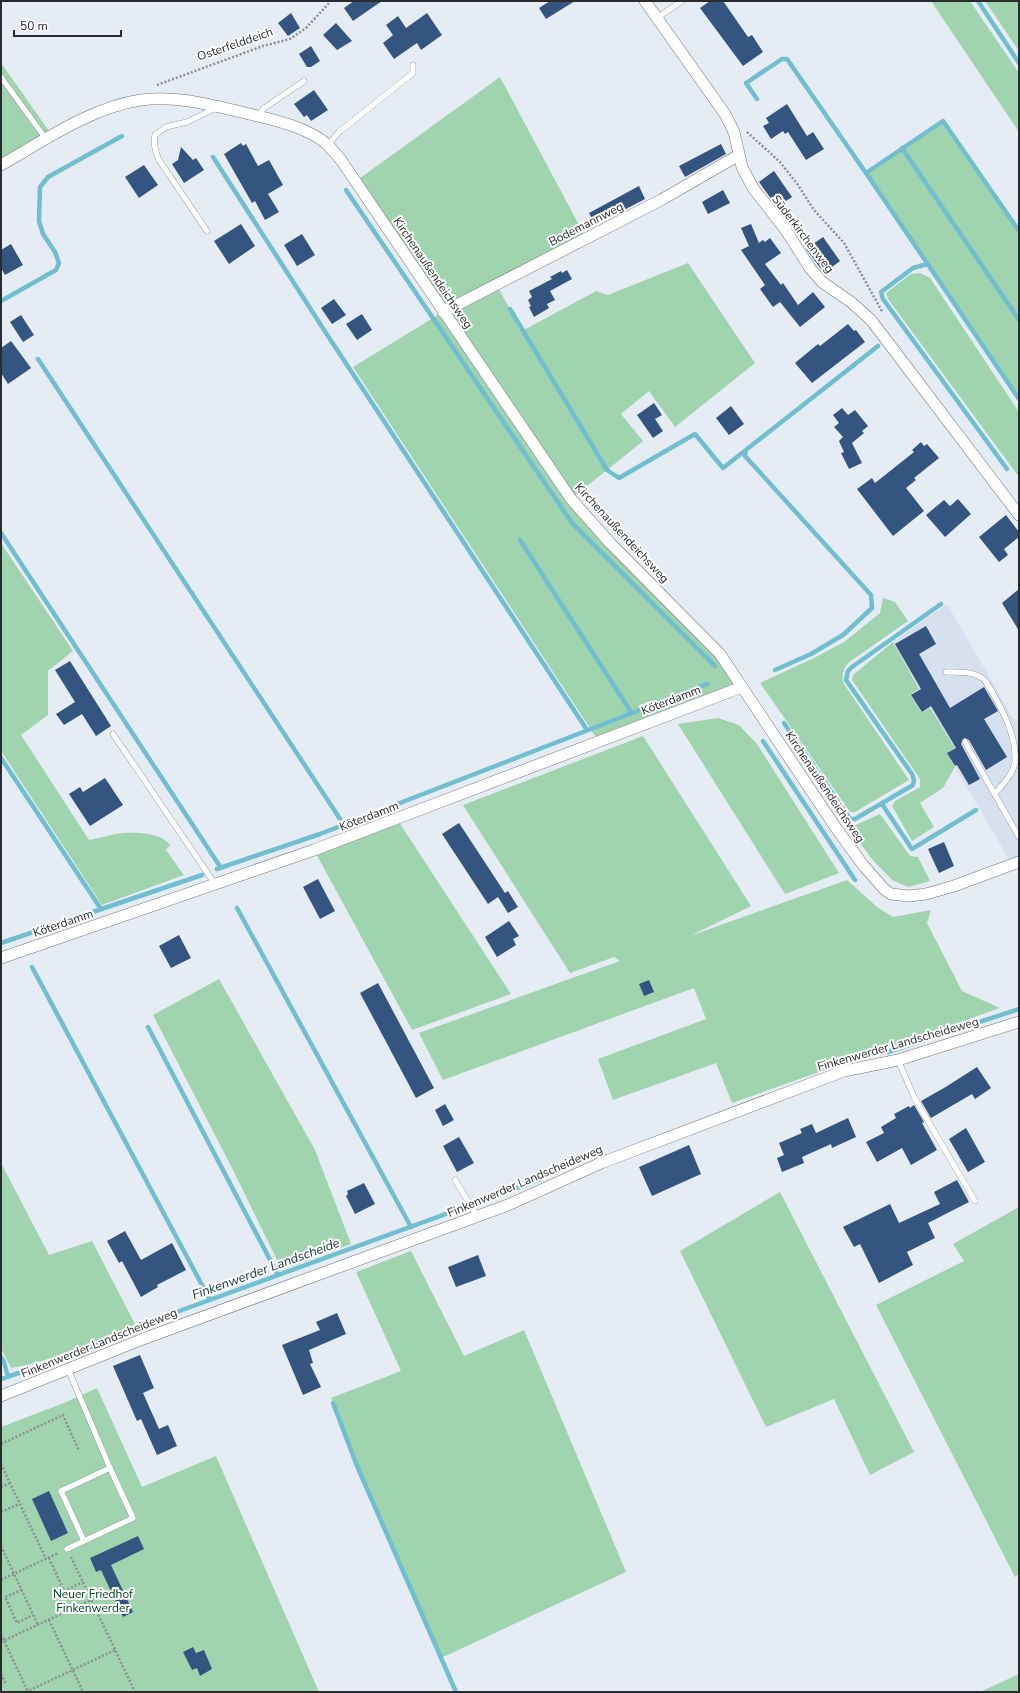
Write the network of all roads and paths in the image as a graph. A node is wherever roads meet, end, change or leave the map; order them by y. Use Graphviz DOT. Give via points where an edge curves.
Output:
graph roads {
  1 [pos="331,1"];
  2 [pos="645,1"];
  3 [pos="682,1"];
  4 [pos="657,18"];
  5 [pos="413,65"];
  6 [pos="1,77"];
  7 [pos="304,81"];
  8 [pos="141,100"];
  9 [pos="218,107"];
  10 [pos="259,116"];
  11 [pos="734,132"];
  12 [pos="46,139"];
  13 [pos="328,145"];
  14 [pos="739,155"];
  15 [pos="1,165"];
  16 [pos="207,231"];
  17 [pos="443,312"];
  18 [pos="884,315"];
  19 [pos="1019,515"];
  20 [pos="946,672"];
  21 [pos="742,687"];
  22 [pos="113,734"];
  23 [pos="966,742"];
  24 [pos="995,793"];
  25 [pos="1019,837"];
  26 [pos="1019,862"];
  27 [pos="215,885"];
  28 [pos="1,958"];
  29 [pos="1019,1022"];
  30 [pos="898,1060"];
  31 [pos="455,1180"];
  32 [pos="975,1201"];
  33 [pos="476,1214"];
  34 [pos="68,1370"];
  35 [pos="1,1396"];
  36 [pos="1,1444"];
  37 [pos="79,1451"];
  38 [pos="1,1464"];
  39 [pos="110,1468"];
  40 [pos="10,1483"];
  41 [pos="1,1487"];
  42 [pos="20,1504"];
  43 [pos="1,1512"];
  44 [pos="84,1541"];
  45 [pos="1,1546"];
  46 [pos="67,1549"];
  47 [pos="47,1559"];
  48 [pos="14,1574"];
  49 [pos="1,1580"];
  50 [pos="83,1582"];
  51 [pos="22,1590"];
  52 [pos="91,1600"];
  53 [pos="33,1615"];
  54 [pos="49,1620"];
  55 [pos="38,1625"];
  56 [pos="1,1634"];
  57 [pos="3,1642"];
  58 [pos="115,1650"];
  59 [pos="72,1670"];
  60 [pos="1,1674"];
  61 [pos="1,1684"];
  62 [pos="27,1692"];
  63 [pos="83,1692"];
  64 [pos="135,1692"];
  1 -- 8 [label="path, Osterfelddeich" via="294,37 151,88"];
  2 -- 4 [label="street, Süderkirchenweg"];
  3 -- 4 [label="lane"];
  4 -- 11 [label="street, Süderkirchenweg" via="725,114"];
  5 -- 13 [label="lane" via="413,73 339,132"];
  6 -- 12 [label="lane"];
  7 -- 10 [label="lane" via="263,109"];
  8 -- 9 [label="street" via="193,101"];
  8 -- 12 [label="street" via="121,104 76,122"];
  9 -- 10 [label="street, Kirchenaußendeichsweg"];
  9 -- 16 [label="lane" via="187,122 166,127 155,135 154,140 159,160"];
  10 -- 13 [label="street, Kirchenaußendeichsweg" via="290,124"];
  11 -- 14 [label="street, Süderkirchenweg"];
  11 -- 18 [label="path" via="748,132 769,150 790,174 814,210 844,243"];
  12 -- 15 [label="street"];
  13 -- 17 [label="street, Kirchenaußendeichsweg" via="341,160"];
  14 -- 17 [label="street, Bodemannweg" via="668,196"];
  14 -- 19 [label="street, Süderkirchenweg" via="753,188 785,229 810,268 822,282 871,320"];
  17 -- 21 [label="street, Kirchenaußendeichsweg" via="571,499 611,544 720,654"];
  20 -- 24 [label="lane" via="965,672 984,679 1008,723 1015,762 1012,774"];
  21 -- 26 [label="street, Kirchenaußendeichsweg" via="836,828 863,866 884,889 892,894 926,894"];
  21 -- 27 [label="street, Köterdamm" via="314,850"];
  22 -- 27 [label="lane"];
  23 -- 24 [label="lane"];
  24 -- 25 [label="lane"];
  27 -- 28 [label="street, Köterdamm"];
  29 -- 30 [label="street, Finkenwerder Landscheideweg"];
  30 -- 32 [label="lane" via="914,1097"];
  30 -- 33 [label="street, Finkenwerder Landscheideweg" via="844,1071 601,1163 508,1205"];
  31 -- 33 [label="lane"];
  33 -- 34 [label="street, Finkenwerder Landscheideweg" via="143,1339"];
  34 -- 35 [label="street, Finkenwerder Landscheideweg"];
  34 -- 39 [label="lane"];
  36 -- 37 [label="path" via="62,1415"];
  38 -- 40 [label="path"];
  39 -- 44 [label="lane" via="133,1518"];
  39 -- 44 [label="lane" via="61,1491"];
  40 -- 41 [label="path"];
  40 -- 42 [label="path"];
  42 -- 43 [label="path"];
  42 -- 47 [label="path"];
  44 -- 46 [label="lane"];
  45 -- 48 [label="path"];
  46 -- 47 [label="path"];
  46 -- 50 [label="path"];
  47 -- 48 [label="path"];
  47 -- 50 [label="path" via="64,1591"];
  48 -- 49 [label="path"];
  48 -- 51 [label="path"];
  50 -- 52 [label="path"];
  51 -- 53 [label="path"];
  51 -- 53 [label="path" via="5,1597 17,1623"];
  52 -- 54 [label="path"];
  52 -- 58 [label="path"];
  53 -- 55 [label="path"];
  54 -- 55 [label="path"];
  54 -- 59 [label="path"];
  55 -- 57 [label="path"];
  56 -- 57 [label="path"];
  57 -- 62 [label="path"];
  58 -- 59 [label="path"];
  58 -- 64 [label="path"];
  59 -- 62 [label="path"];
  59 -- 63 [label="path"];
  60 -- 61 [label="path" via="5,1682"];
}
